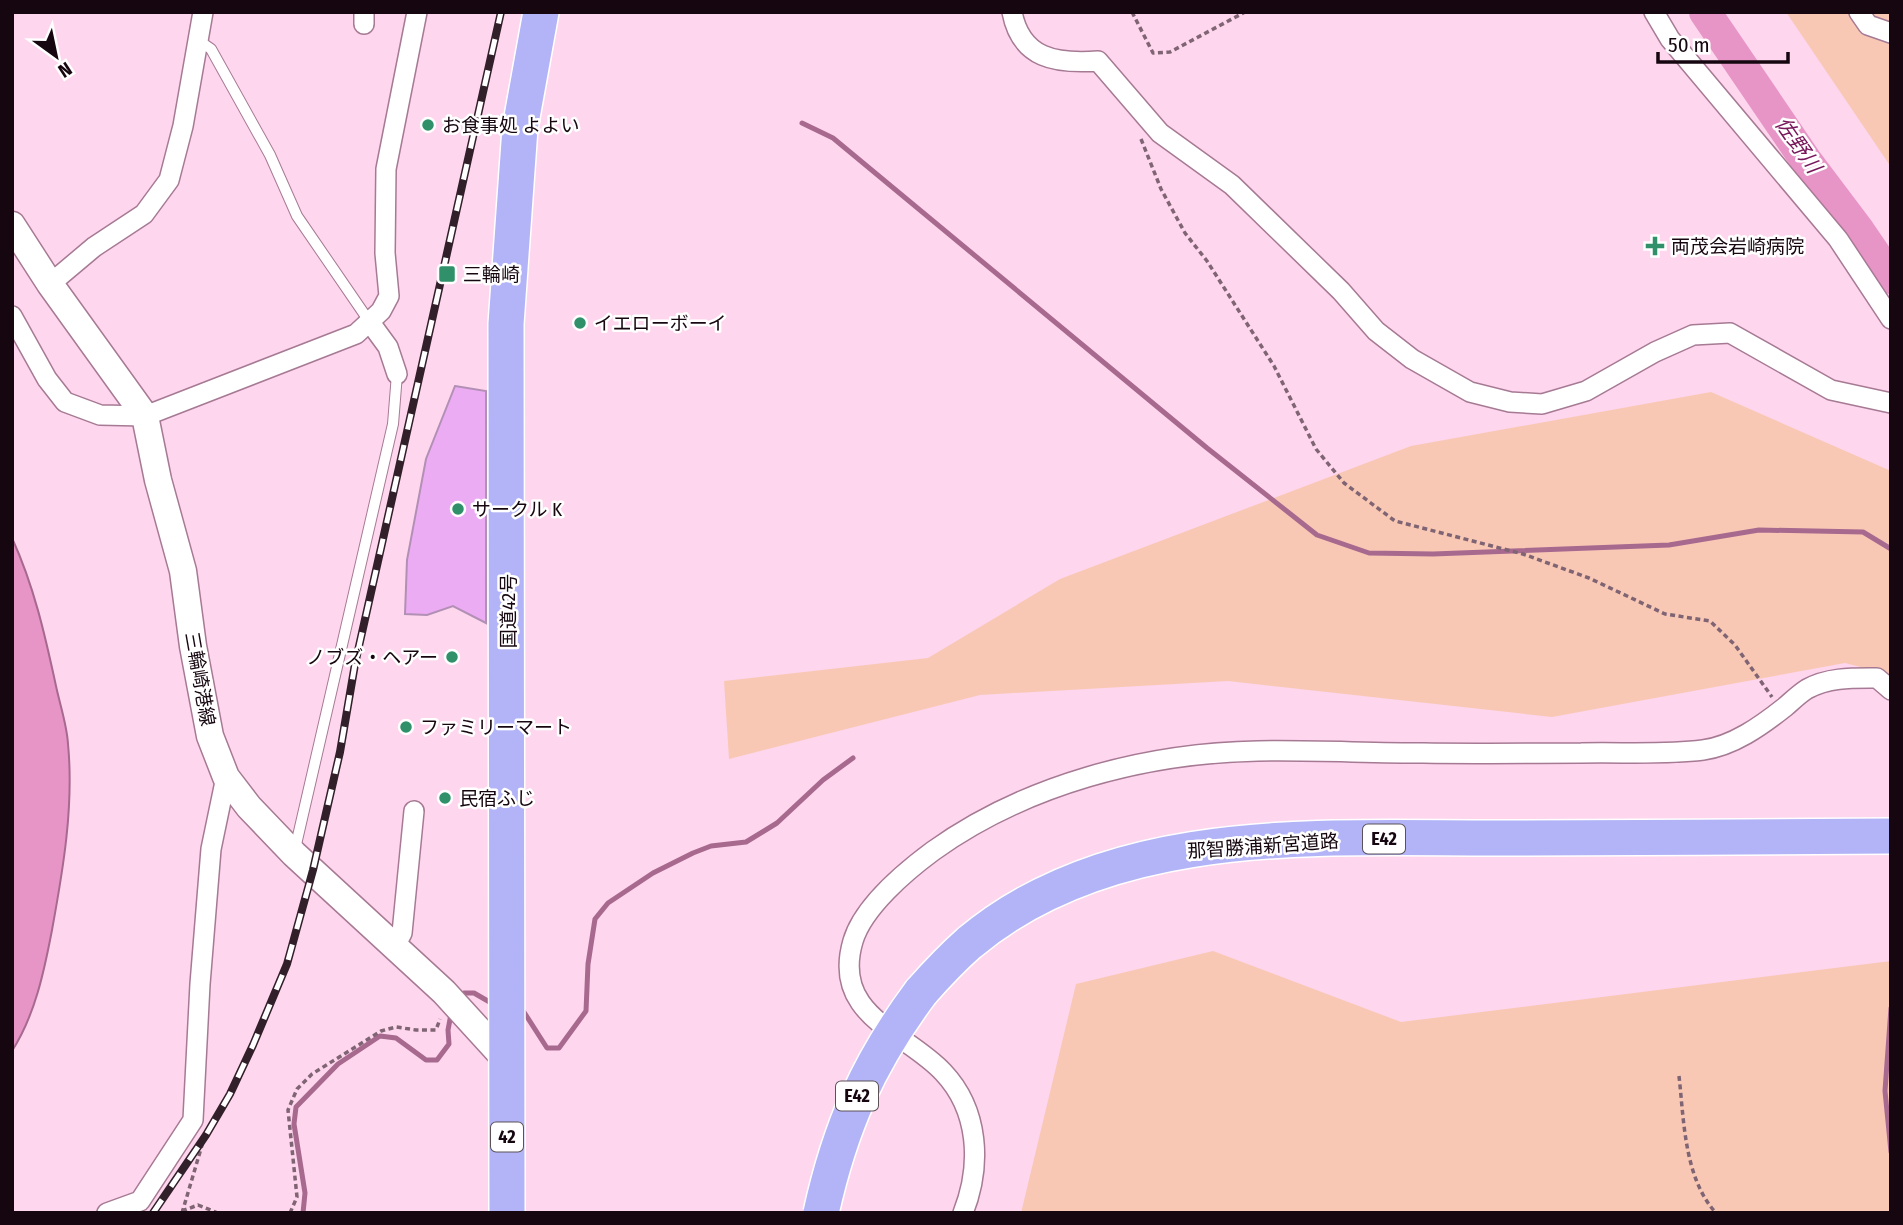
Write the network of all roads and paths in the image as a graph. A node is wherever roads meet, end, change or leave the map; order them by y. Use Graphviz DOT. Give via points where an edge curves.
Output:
graph roads {
  1 [pos="203,12"];
  2 [pos="417,12"];
  3 [pos="541,12"];
  4 [pos="1012,12"];
  5 [pos="1132,12"];
  6 [pos="1245,12"];
  7 [pos="1654,12"];
  8 [pos="1859,12"];
  9 [pos="1891,33"];
  10 [pos="198,40"];
  11 [pos="1140,109"];
  12 [pos="12,225"];
  13 [pos="50,284"];
  14 [pos="12,316"];
  15 [pos="1891,319"];
  16 [pos="369,321"];
  17 [pos="397,374"];
  18 [pos="1891,402"];
  19 [pos="145,416"];
  20 [pos="1891,690"];
  21 [pos="1782,710"];
  22 [pos="226,777"];
  23 [pos="414,811"];
  24 [pos="1891,836"];
  25 [pos="294,854"];
  26 [pos="395,946"];
  27 [pos="441,1003"];
  28 [pos="507,1061"];
  29 [pos="1679,1076"];
  30 [pos="206,1135"];
  31 [pos="182,1212"];
  32 [pos="107,1213"];
  33 [pos="218,1213"];
  34 [pos="289,1213"];
  35 [pos="507,1213"];
  36 [pos="821,1213"];
  37 [pos="963,1213"];
  38 [pos="1716,1213"];
  1 -- 10 [label="street"];
  2 -- 16 [label="street" via="386,169 388,296 381,311"];
  3 -- 28 [label="highway, 国道42号 / 42" via="520,128 506,324"];
  4 -- 11 [label="street" via="1025,44 1048,57 1098,61"];
  5 -- 6 [label="path" via="1153,53 1170,52"];
  7 -- 15 [label="street" via="1670,39 1838,239"];
  8 -- 9 [label="street" via="1868,24"];
  10 -- 13 [label="street" via="169,180 144,214"];
  10 -- 16 [label="lane" via="211,50 270,155 298,216"];
  11 -- 18 [label="street" via="1160,133 1232,185 1376,331 1412,359 1470,391 1510,402 1542,404 1586,391 1693,335 1730,333 1831,390"];
  11 -- 21 [label="path" via="1134,123 1185,233 1274,366 1316,449 1344,483 1395,521 1523,554 1589,578 1665,614 1710,621 1735,645"];
  12 -- 13 [label="main road, 三輪崎港線"];
  13 -- 19 [label="main road, 三輪崎港線"];
  14 -- 19 [label="street" via="65,402 100,415"];
  16 -- 17 [label="street" via="388,347"];
  16 -- 19 [label="street" via="356,334"];
  17 -- 25 [label="lane" via="393,424"];
  19 -- 22 [label="main road, 三輪崎港線" via="183,571 210,736"];
  20 -- 21 [label="street" via="1877,678 1829,680 1805,690"];
  21 -- 37 [label="street" via="1730,744 1709,750 1255,751 1193,756 1072,782 955,836 921,860 879,900 853,940 850,973 871,1018 941,1069 964,1102 975,1139 972,1183"];
  22 -- 25 [label="main road, 三輪崎港線"];
  22 -- 32 [label="street" via="211,849 193,1120 139,1201"];
  23 -- 26 [label="street" via="402,933"];
  24 -- 36 [label="highway, 那智勝浦新宮道路 / E42, bridge" via="1313,839 1193,849 1108,869 1035,900 971,942 920,992 873,1064 852,1108"];
  25 -- 26 [label="main road, 三輪崎港線"];
  26 -- 27 [label="main road, 三輪崎港線"];
  27 -- 28 [label="main road, 三輪崎港線" via="472,1021"];
  27 -- 34 [label="path" via="436,1030 396,1027 381,1031 312,1074 297,1089 288,1110 297,1197"];
  28 -- 35 [label="highway, 国道42号 / 42"];
  29 -- 38 [label="path" via="1687,1154"];
  30 -- 31 [label="path"];
  31 -- 33 [label="path" via="198,1205"];
}
